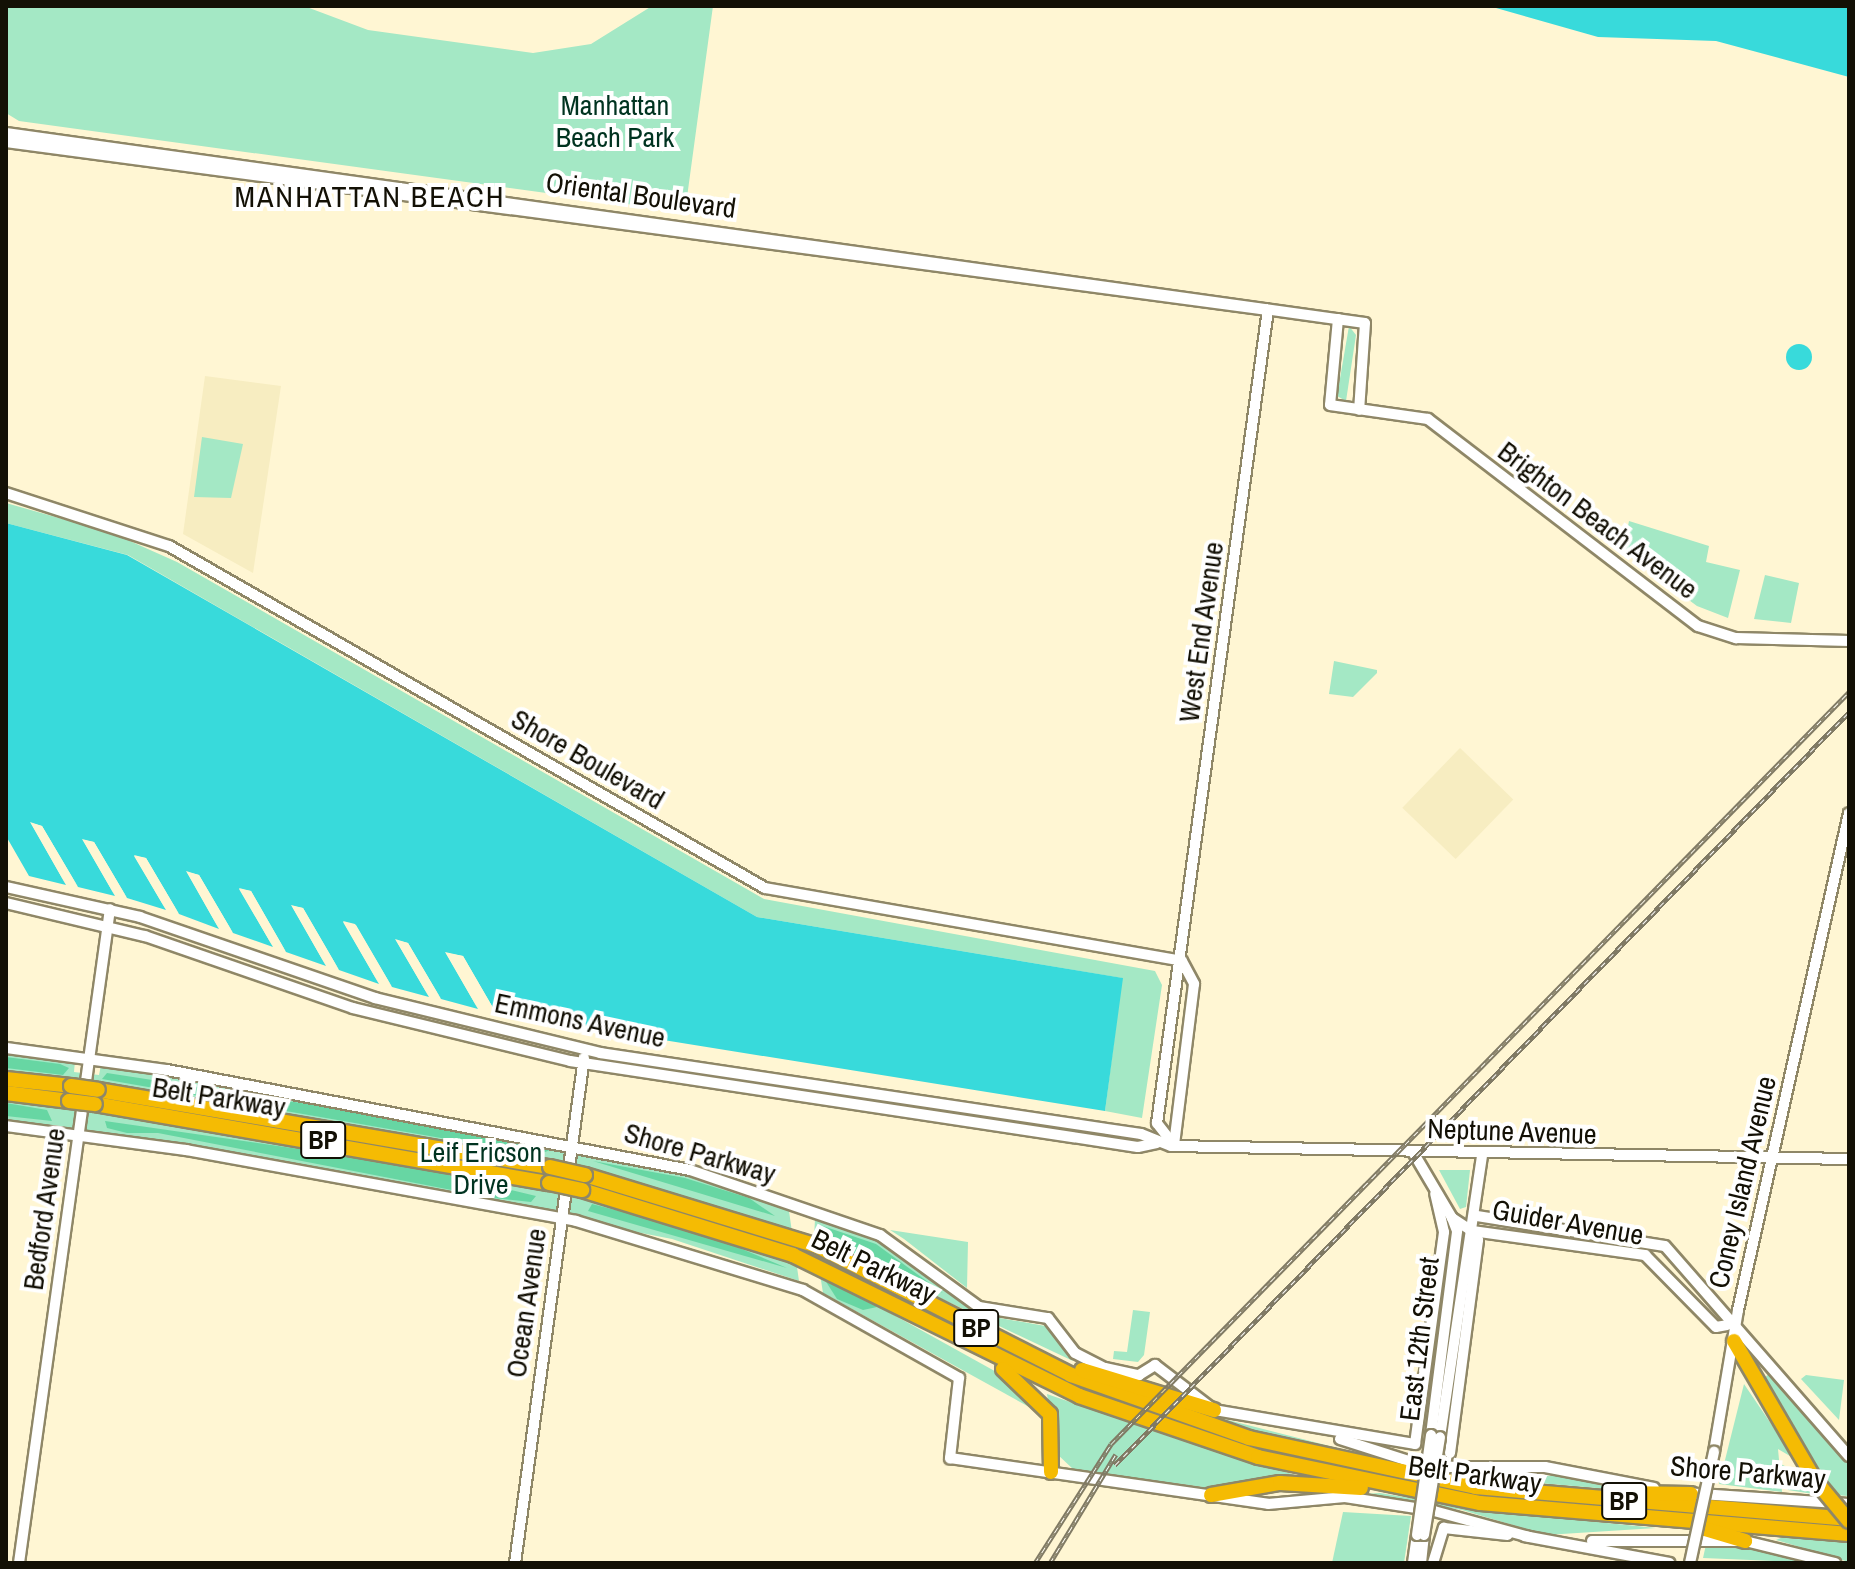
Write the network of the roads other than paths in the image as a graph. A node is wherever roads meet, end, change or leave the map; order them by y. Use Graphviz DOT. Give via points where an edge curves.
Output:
graph roads {
  1 [pos="6,133"];
  2 [pos="6,142"];
  3 [pos="1268,310"];
  4 [pos="1338,319"];
  5 [pos="1359,410"];
  6 [pos="6,493"];
  7 [pos="1849,641"];
  8 [pos="1849,813"];
  9 [pos="6,887"];
  10 [pos="6,903"];
  11 [pos="110,909"];
  12 [pos="107,925"];
  13 [pos="1182,961"];
  14 [pos="6,1048"];
  15 [pos="585,1050"];
  16 [pos="89,1057"];
  17 [pos="583,1063"];
  18 [pos="6,1079"];
  19 [pos="6,1093"];
  20 [pos="70,1094"];
  21 [pos="96,1097"];
  22 [pos="6,1126"];
  23 [pos="78,1136"];
  24 [pos="572,1143"];
  25 [pos="1157,1143"];
  26 [pos="1174,1145"];
  27 [pos="1413,1152"];
  28 [pos="1482,1156"];
  29 [pos="1771,1158"];
  30 [pos="1849,1159"];
  31 [pos="584,1183"];
  32 [pos="1435,1194"];
  33 [pos="1477,1216"];
  34 [pos="562,1218"];
  35 [pos="1452,1218"];
  36 [pos="1472,1231"];
  37 [pos="1732,1332"];
  38 [pos="964,1341"];
  39 [pos="1021,1351"];
  40 [pos="1139,1375"];
  41 [pos="1115,1382"];
  42 [pos="1214,1410"];
  43 [pos="1316,1431"];
  44 [pos="1436,1436"];
  45 [pos="1415,1444"];
  46 [pos="1450,1453"];
  47 [pos="1849,1456"];
  48 [pos="1051,1472"];
  49 [pos="1377,1487"];
  50 [pos="1691,1494"];
  51 [pos="1211,1495"];
  52 [pos="1559,1496"];
  53 [pos="1849,1504"];
  54 [pos="1849,1520"];
  55 [pos="1690,1523"];
  56 [pos="1849,1534"];
  57 [pos="1421,1535"];
  58 [pos="1530,1537"];
  59 [pos="1745,1541"];
  60 [pos="1578,1542"];
  61 [pos="19,1563"];
  62 [pos="515,1563"];
  63 [pos="1413,1563"];
  64 [pos="1421,1563"];
  65 [pos="1433,1563"];
  66 [pos="1670,1563"];
  67 [pos="1690,1563"];
  68 [pos="1835,1563"];
  1 -- 3 [label="main road, Oriental Boulevard"];
  2 -- 3 [label="main road, Oriental Boulevard"];
  3 -- 4 [label="main road, Oriental Boulevard"];
  3 -- 13 [label="main road, West End Avenue"];
  4 -- 5 [label="main road, Oriental Boulevard" via="1365,323"];
  4 -- 5 [label="main road, Brighton Beach Avenue" via="1330,405"];
  5 -- 7 [label="main road, Brighton Beach Avenue" via="1428,419 1698,626 1736,638"];
  6 -- 13 [label="main road, Shore Boulevard" via="169,546 765,888"];
  8 -- 29 [label="main road, Coney Island Avenue"];
  9 -- 11 [label="main road, Emmons Avenue"];
  10 -- 12 [label="main road, Emmons Avenue"];
  11 -- 12 [label="main road, Bedford Avenue"];
  11 -- 15 [label="main road, Emmons Avenue" via="358,993"];
  12 -- 16 [label="main road, Bedford Avenue"];
  12 -- 17 [label="main road, Emmons Avenue" via="353,1008"];
  13 -- 26 [label="main road" via="1194,984"];
  13 -- 26 [label="main road" via="1157,1123"];
  14 -- 16 [label="main road, Shore Parkway"];
  15 -- 17 [label="main road, Ocean Avenue"];
  15 -- 25 [label="main road, Emmons Avenue" via="1141,1134"];
  16 -- 23 [label="main road, Bedford Avenue"];
  16 -- 24 [label="main road, Shore Parkway"];
  17 -- 24 [label="main road, Ocean Avenue"];
  17 -- 25 [label="main road, Emmons Avenue" via="1138,1147"];
  18 -- 20 [label="highway, Belt Parkway / BP"];
  19 -- 20 [label="highway, Belt Parkway / BP"];
  20 -- 21 [label="highway, Belt Parkway / BP, bridge"];
  21 -- 31 [label="highway, Belt Parkway / BP, bridge" via="549,1183"];
  21 -- 31 [label="highway, Belt Parkway / BP, bridge" via="550,1167"];
  22 -- 23 [label="main road"];
  23 -- 34 [label="main road"];
  23 -- 61 [label="main road, Bedford Avenue"];
  24 -- 34 [label="main road, Ocean Avenue"];
  24 -- 40 [label="main road, Shore Parkway" via="690,1170 843,1219 880,1235 979,1307 1048,1318 1086,1361"];
  25 -- 26 [label="main road, Emmons Avenue"];
  26 -- 27 [label="main road, Neptune Avenue"];
  27 -- 28 [label="main road, Neptune Avenue"];
  27 -- 32 [label="main road, Guider Avenue"];
  28 -- 29 [label="main road, Neptune Avenue"];
  28 -- 33 [label="main road, East 12th Street"];
  29 -- 30 [label="main road, Neptune Avenue"];
  29 -- 37 [label="main road, Coney Island Avenue"];
  31 -- 38 [label="highway, Belt Parkway / BP" via="820,1266"];
  31 -- 39 [label="highway, Belt Parkway / BP" via="792,1236"];
  32 -- 35 [label="main road, Guider Avenue"];
  32 -- 45 [label="main road, East 12th Street" via="1444,1232"];
  33 -- 36 [label="main road, East 12th Street"];
  33 -- 37 [label="main road, Guider Avenue" via="1657,1242 1726,1313"];
  34 -- 48 [label="main road" via="681,1247 803,1290 960,1381 950,1458"];
  34 -- 62 [label="main road, Ocean Avenue"];
  35 -- 36 [label="main road, Guider Avenue"];
  35 -- 44 [label="main road, East 12th Street" via="1457,1231"];
  36 -- 37 [label="main road, Guider Avenue" via="1645,1255 1716,1327"];
  36 -- 44 [label="main road, East 12th Street" via="1464,1242"];
  36 -- 46 [label="main road, East 12th Street" via="1478,1240"];
  37 -- 47 [label="main road, Guider Avenue"];
  37 -- 54 [label="highway, bridge" via="1815,1480"];
  37 -- 67 [label="main road, Coney Island Avenue, bridge"];
  38 -- 48 [label="highway" via="1041,1399 1055,1431"];
  38 -- 49 [label="highway, Belt Parkway / BP" via="1155,1425"];
  39 -- 41 [label="highway"];
  39 -- 52 [label="highway, Belt Parkway / BP" via="1139,1403 1249,1438 1398,1473"];
  40 -- 41 [label="highway"];
  40 -- 42 [label="main road, Shore Parkway" via="1155,1365"];
  41 -- 42 [label="highway"];
  42 -- 43 [label="main road, Shore Parkway"];
  43 -- 45 [label="main road, Shore Parkway"];
  43 -- 50 [label="main road, Shore Parkway" via="1427,1467 1545,1467"];
  44 -- 57 [label="main road, East 12th Street, bridge"];
  48 -- 51 [label="main road"];
  49 -- 51 [label="highway" via="1280,1483"];
  49 -- 55 [label="highway, Belt Parkway / BP"];
  50 -- 52 [label="highway"];
  50 -- 53 [label="main road, Shore Parkway"];
  51 -- 58 [label="main road" via="1268,1504 1345,1497 1457,1515"];
  52 -- 54 [label="highway, Belt Parkway / BP"];
  55 -- 56 [label="highway, Belt Parkway / BP"];
  55 -- 59 [label="highway"];
  57 -- 63 [label="main road, East 12th Street"];
  57 -- 64 [label="main road, East 12th Street"];
  58 -- 60 [label="main road"];
  58 -- 65 [label="main road" via="1444,1528"];
  59 -- 60 [label="main road"];
  59 -- 68 [label="main road"];
  60 -- 66 [label="main road"];
}
